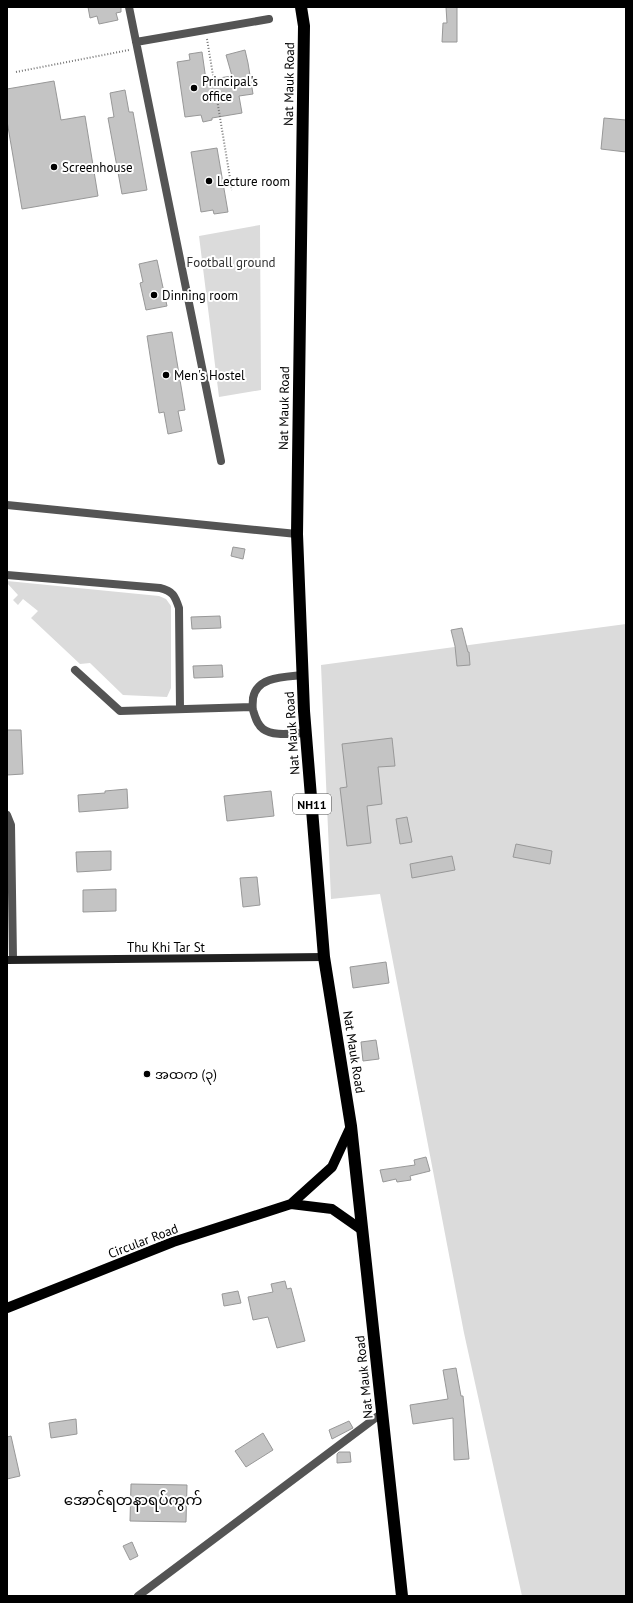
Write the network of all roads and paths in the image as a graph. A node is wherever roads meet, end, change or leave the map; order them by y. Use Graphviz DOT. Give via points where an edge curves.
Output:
graph roads {
  1 [pos="129,7"];
  2 [pos="301,7"];
  3 [pos="269,19"];
  4 [pos="206,30"];
  5 [pos="137,45"];
  6 [pos="16,72"];
  7 [pos="232,190"];
  8 [pos="221,461"];
  9 [pos="7,505"];
  10 [pos="297,534"];
  11 [pos="7,575"];
  12 [pos="75,670"];
  13 [pos="302,675"];
  14 [pos="252,707"];
  15 [pos="180,709"];
  16 [pos="306,733"];
  17 [pos="7,815"];
  18 [pos="10,900"];
  19 [pos="324,958"];
  20 [pos="10,960"];
  21 [pos="351,1126"];
  22 [pos="291,1204"];
  23 [pos="362,1230"];
  24 [pos="7,1308"];
  25 [pos="382,1412"];
  26 [pos="138,1596"];
  27 [pos="402,1596"];
  1 -- 5 [label="street"];
  2 -- 10 [label="highway, Nat Mauk Road / NH11" via="304,26"];
  3 -- 4 [label="street"];
  4 -- 5 [label="street"];
  4 -- 7 [label="path"];
  5 -- 6 [label="path"];
  5 -- 8 [label="street"];
  9 -- 10 [label="street"];
  10 -- 13 [label="highway, Nat Mauk Road / NH11"];
  11 -- 15 [label="street" via="169,590 176,598 178,608"];
  12 -- 15 [label="street" via="120,711"];
  13 -- 14 [label="street" via="275,678 262,684 254,694"];
  13 -- 16 [label="highway, Nat Mauk Road / NH11"];
  14 -- 15 [label="street"];
  14 -- 16 [label="street" via="255,719 263,729 276,733"];
  16 -- 19 [label="highway, Nat Mauk Road / NH11"];
  17 -- 18 [label="street" via="11,825"];
  18 -- 20 [label="street"];
  19 -- 20 [label="street, Thu Khi Tar St"];
  19 -- 21 [label="highway, Nat Mauk Road / NH11"];
  21 -- 22 [label="main road" via="332,1167"];
  21 -- 23 [label="highway, Nat Mauk Road / NH11"];
  22 -- 23 [label="main road" via="332,1209"];
  22 -- 24 [label="main road, Circular Road" via="173,1242"];
  23 -- 25 [label="highway, Nat Mauk Road / NH11"];
  25 -- 26 [label="street"];
  25 -- 27 [label="highway, Nat Mauk Road / NH11"];
}
